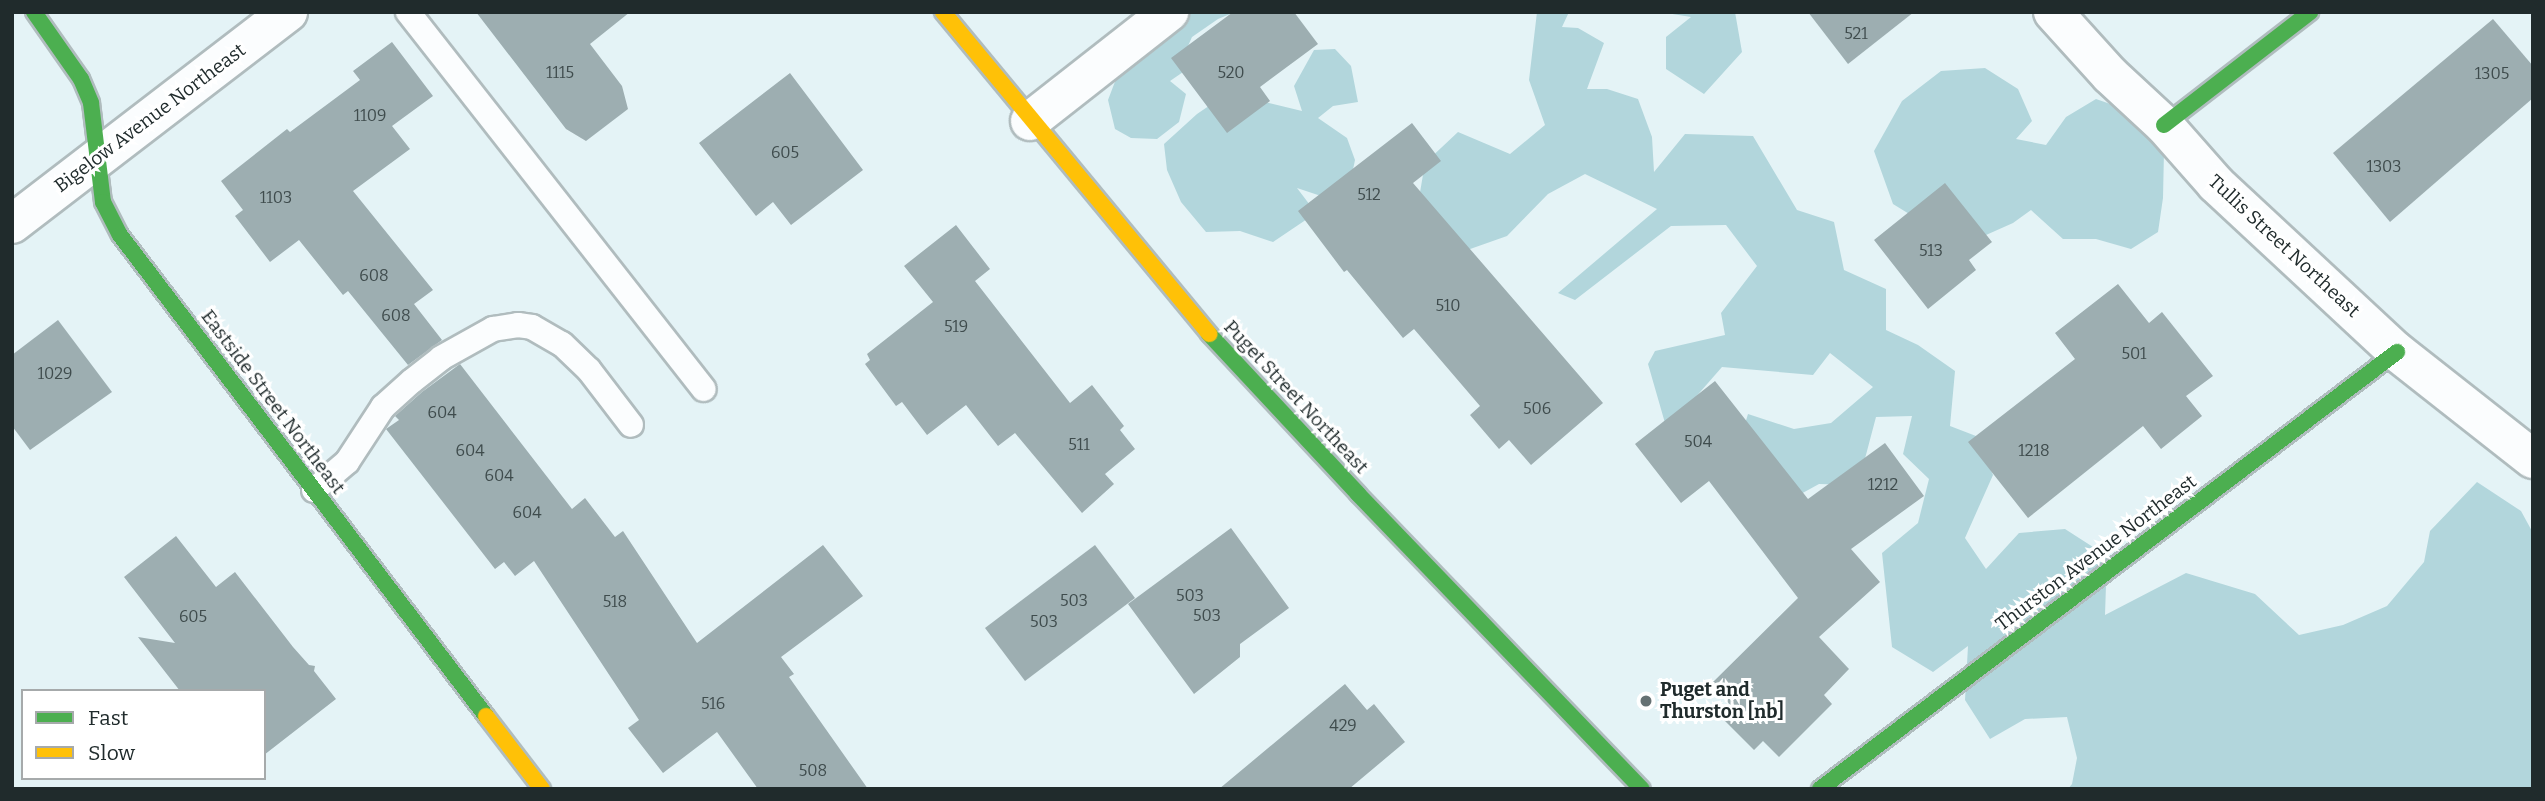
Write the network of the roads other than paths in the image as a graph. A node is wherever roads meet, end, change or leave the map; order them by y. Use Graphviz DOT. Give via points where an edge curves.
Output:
graph roads {
  1 [pos="34,12"];
  2 [pos="288,12"];
  3 [pos="408,12"];
  4 [pos="943,12"];
  5 [pos="1169,12"];
  6 [pos="2053,12"];
  7 [pos="2310,12"];
  8 [pos="1030,121"];
  9 [pos="2164,125"];
  10 [pos="96,161"];
  11 [pos="12,224"];
  12 [pos="2396,352"];
  13 [pos="704,389"];
  14 [pos="631,425"];
  15 [pos="2533,459"];
  16 [pos="314,490"];
  17 [pos="542,789"];
  18 [pos="1642,789"];
  19 [pos="1820,789"];
  1 -- 10 [label="street, Eastside Street Northeast" via="81,79 95,111"];
  2 -- 10 [label="street, Bigelow Avenue Northeast"];
  3 -- 13 [label="lane"];
  4 -- 8 [label="street, Puget Street Northeast"];
  5 -- 8 [label="street"];
  6 -- 9 [label="street, Tullis Street Northeast"];
  7 -- 9 [label="street"];
  8 -- 18 [label="street, Puget Street Northeast" via="1187,310"];
  9 -- 12 [label="street, Tullis Street Northeast" via="2216,184"];
  10 -- 11 [label="street, Bigelow Avenue Northeast"];
  10 -- 16 [label="street, Eastside Street Northeast" via="103,202 120,235"];
  12 -- 15 [label="street, Tullis Street Northeast"];
  12 -- 19 [label="street, Thurston Avenue Northeast"];
  14 -- 16 [label="lane" via="589,370 562,344 532,327 493,329 441,358 383,407 347,462"];
  16 -- 17 [label="street, Eastside Street Northeast"];
}
